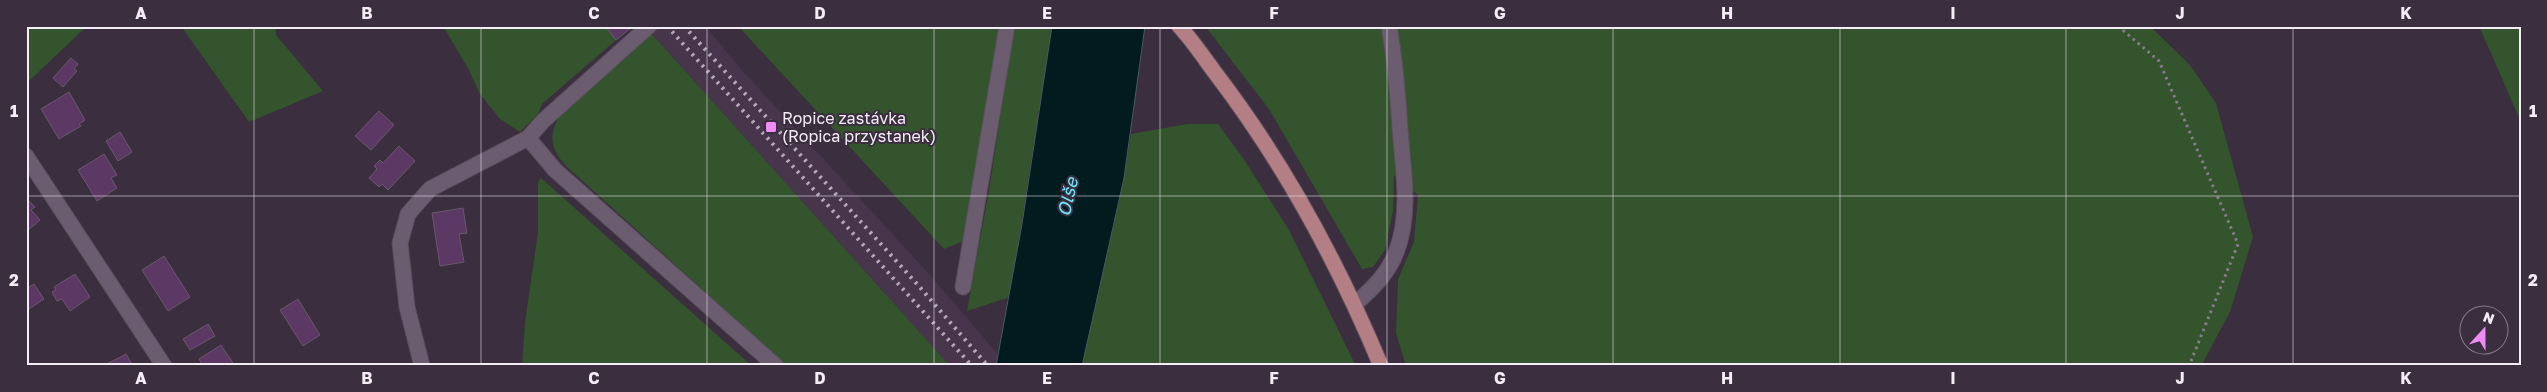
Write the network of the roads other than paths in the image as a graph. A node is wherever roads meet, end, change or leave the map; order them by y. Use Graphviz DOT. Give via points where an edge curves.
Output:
graph roads {
  1 [pos="649,26"];
  2 [pos="1008,26"];
  3 [pos="1390,26"];
  4 [pos="1180,28"];
  5 [pos="528,138"];
  6 [pos="26,156"];
  7 [pos="963,287"];
  8 [pos="1355,304"];
  9 [pos="164,366"];
  10 [pos="422,366"];
  11 [pos="776,366"];
  12 [pos="1381,366"];
  1 -- 5 [label="street"];
  2 -- 7 [label="street"];
  3 -- 8 [label="street" via="1406,201 1400,240 1389,268"];
  4 -- 8 [label="main road" via="1264,142"];
  5 -- 10 [label="street" via="430,189 408,214 400,243 407,307"];
  5 -- 11 [label="street" via="555,170"];
  6 -- 9 [label="street"];
  8 -- 12 [label="main road"];
}
